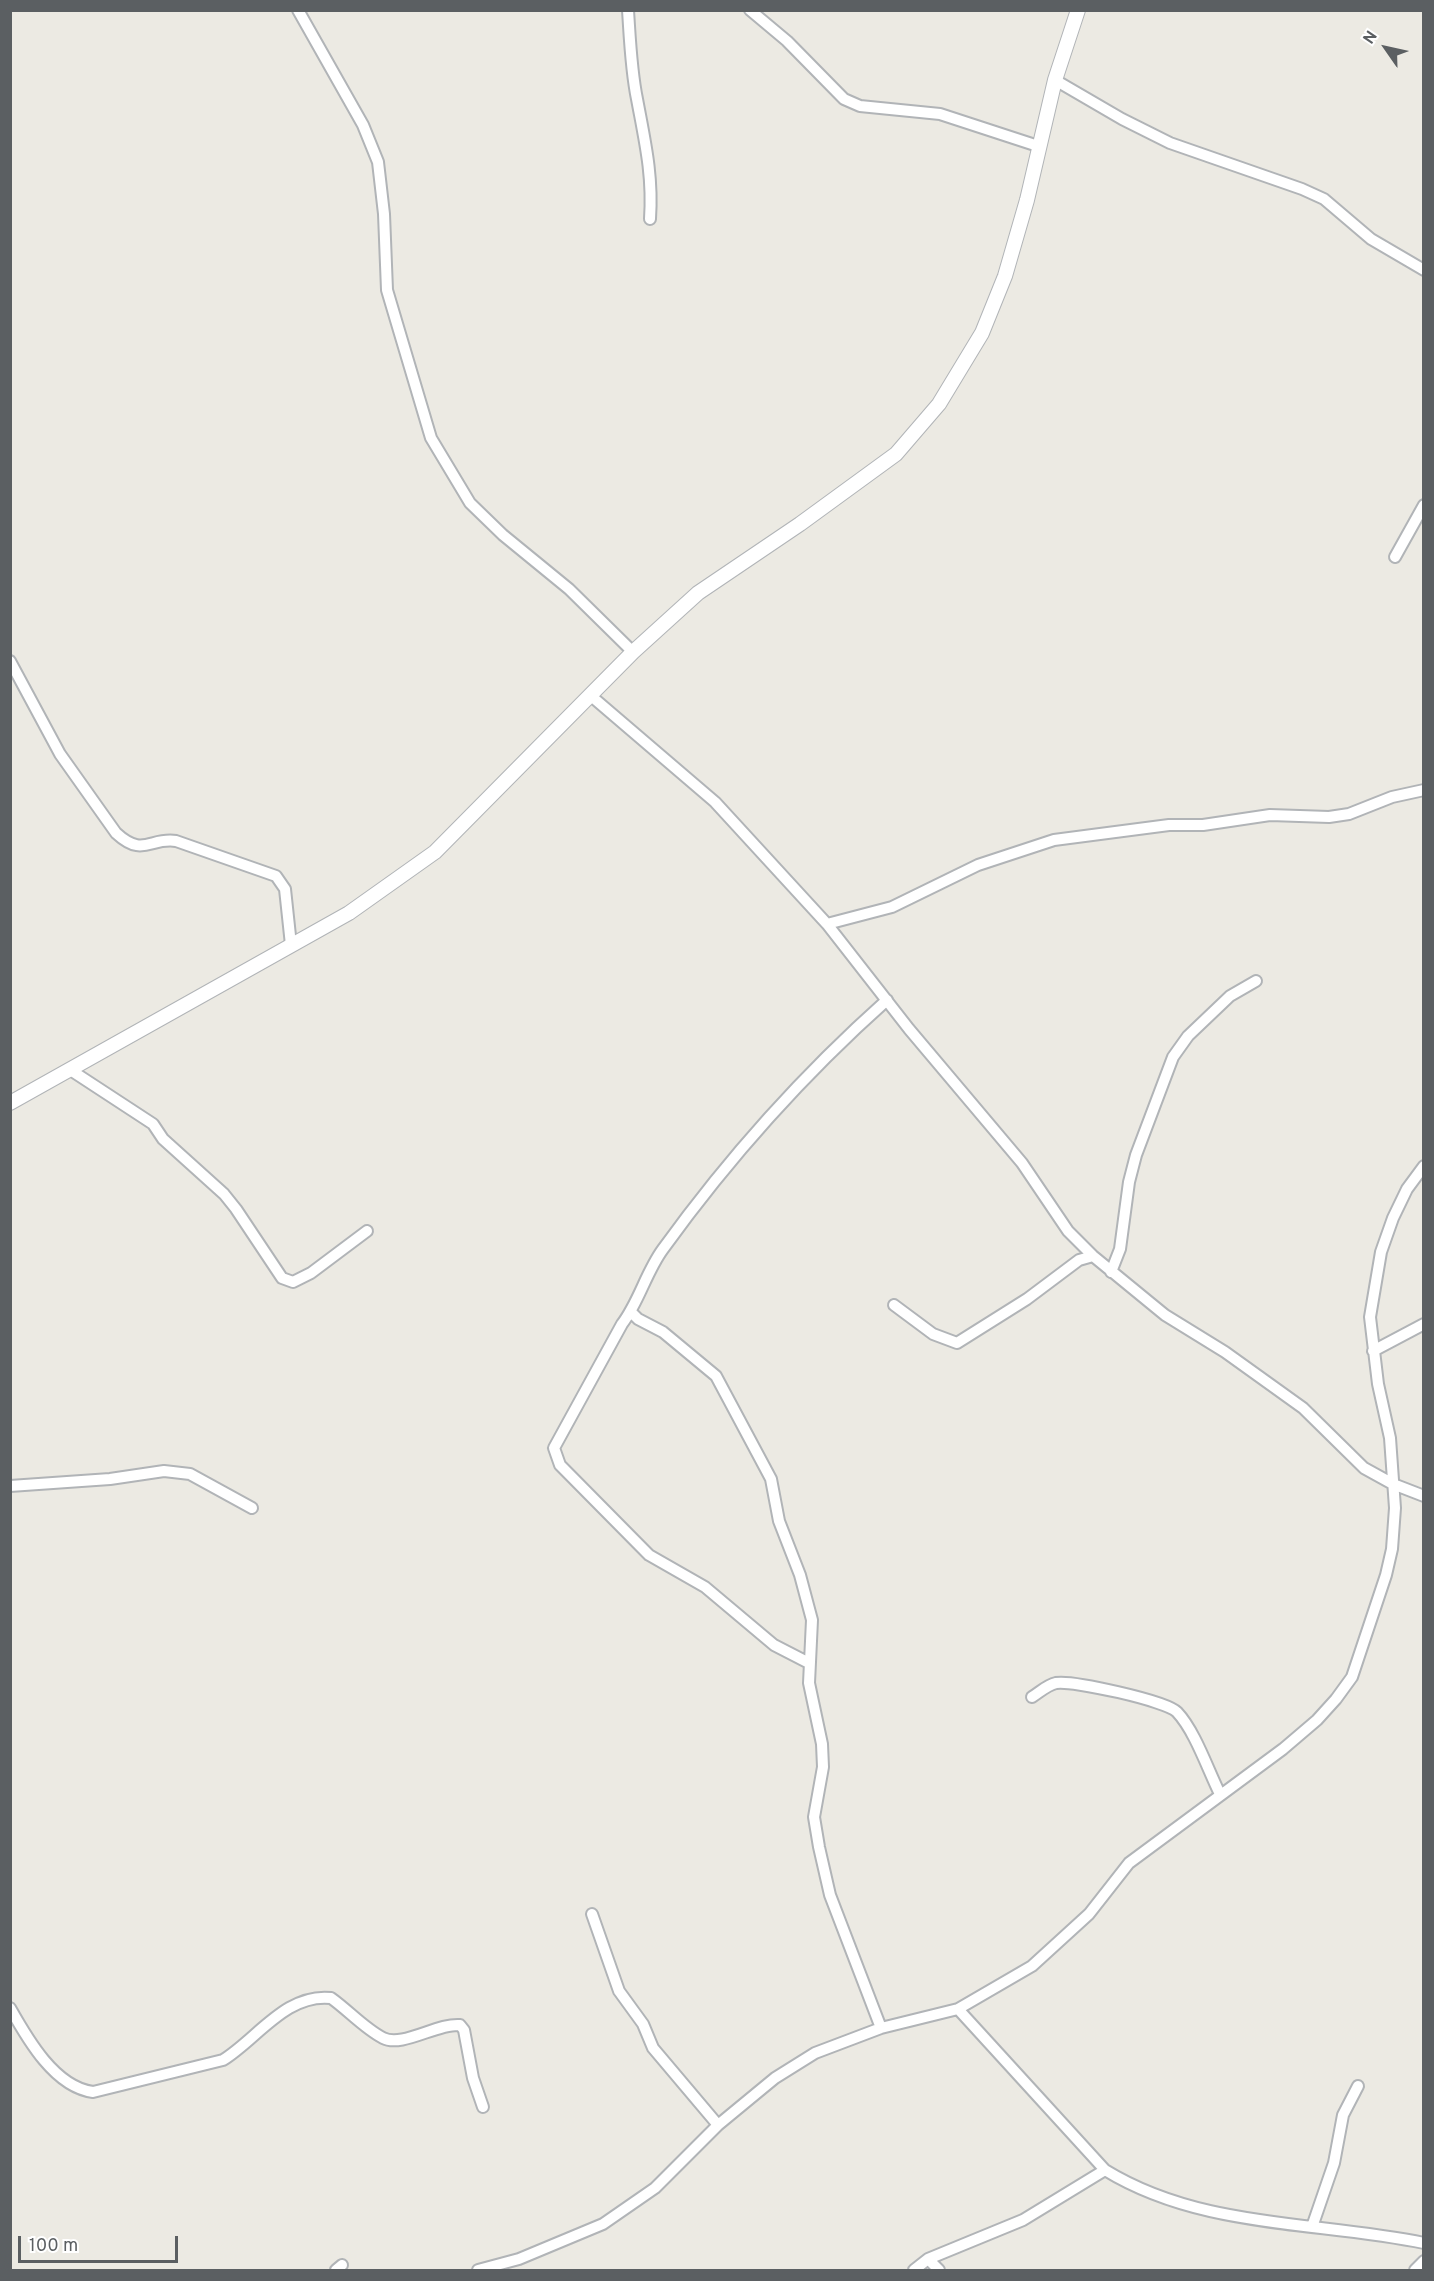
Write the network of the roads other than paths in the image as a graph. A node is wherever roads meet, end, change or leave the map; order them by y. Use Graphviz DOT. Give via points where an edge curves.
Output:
graph roads {
  1 [pos="298,10"];
  2 [pos="628,10"];
  3 [pos="750,10"];
  4 [pos="1078,10"];
  5 [pos="1055,80"];
  6 [pos="1038,146"];
  7 [pos="650,219"];
  8 [pos="1424,270"];
  9 [pos="1424,505"];
  10 [pos="1395,558"];
  11 [pos="633,652"];
  12 [pos="10,661"];
  13 [pos="590,695"];
  14 [pos="1424,790"];
  15 [pos="827,924"];
  16 [pos="291,945"];
  17 [pos="1256,981"];
  18 [pos="886,1000"];
  19 [pos="72,1071"];
  20 [pos="10,1103"];
  21 [pos="1424,1166"];
  22 [pos="367,1231"];
  23 [pos="1093,1256"];
  24 [pos="1112,1272"];
  25 [pos="894,1305"];
  26 [pos="632,1313"];
  27 [pos="1424,1324"];
  28 [pos="1373,1351"];
  29 [pos="1393,1484"];
  30 [pos="10,1486"];
  31 [pos="1424,1496"];
  32 [pos="252,1508"];
  33 [pos="809,1664"];
  34 [pos="1032,1697"];
  35 [pos="1220,1794"];
  36 [pos="592,1914"];
  37 [pos="10,2007"];
  38 [pos="958,2008"];
  39 [pos="881,2028"];
  40 [pos="1358,2086"];
  41 [pos="483,2107"];
  42 [pos="718,2125"];
  43 [pos="1105,2170"];
  44 [pos="1312,2227"];
  45 [pos="1424,2243"];
  46 [pos="928,2259"];
  47 [pos="1424,2261"];
  48 [pos="478,2271"];
  49 [pos="914,2271"];
  50 [pos="939,2271"];
  51 [pos="1415,2271"];
  1 -- 11 [label="street" via="363,125 378,162 387,290 431,438 470,503 569,589"];
  2 -- 7 [label="street" via="637,98 650,156"];
  3 -- 6 [label="street" via="844,99 860,106 940,114"];
  4 -- 5 [label="street"];
  5 -- 6 [label="street"];
  5 -- 8 [label="street" via="1170,142 1324,199 1371,239"];
  6 -- 11 [label="street" via="1005,276 982,333 939,404 896,454 698,593"];
  9 -- 10 [label="street"];
  11 -- 13 [label="street"];
  12 -- 16 [label="street" via="60,754 116,833 124,841 147,847 176,841 276,876 285,889"];
  13 -- 15 [label="street" via="715,802"];
  13 -- 16 [label="street" via="435,852 349,912"];
  14 -- 15 [label="street" via="1329,817 1250,816 1203,825 1169,825 1054,840 978,865 892,907"];
  15 -- 18 [label="street"];
  16 -- 19 [label="street"];
  17 -- 24 [label="street" via="1230,996 1188,1036 1173,1057 1136,1155 1120,1249"];
  18 -- 23 [label="street" via="1022,1163 1068,1231"];
  18 -- 26 [label="street" via="814,1071 722,1173 659,1254 638,1292"];
  19 -- 20 [label="street"];
  19 -- 22 [label="street" via="153,1124 163,1139 224,1194 282,1278 293,1282 311,1273"];
  21 -- 28 [label="street" via="1398,1209 1382,1251 1370,1317"];
  23 -- 24 [label="street"];
  23 -- 25 [label="street" via="1079,1260 957,1343 933,1334"];
  24 -- 29 [label="street" via="1165,1315 1226,1352 1303,1408 1364,1468"];
  26 -- 33 [label="street" via="663,1332 716,1376 761,1458 808,1601 812,1620"];
  26 -- 33 [label="street" via="622,1324 557,1441 556,1458 649,1555 705,1587 774,1645"];
  27 -- 28 [label="street"];
  28 -- 29 [label="street" via="1390,1438"];
  29 -- 31 [label="street"];
  29 -- 35 [label="street" via="1392,1549 1352,1677 1317,1720"];
  30 -- 32 [label="street" via="164,1472 190,1474"];
  33 -- 39 [label="street" via="809,1683 822,1744 823,1767 814,1817 819,1847 830,1895"];
  34 -- 35 [label="street" via="1047,1686 1076,1684 1171,1707 1186,1726"];
  35 -- 38 [label="street" via="1129,1863 1089,1914 1032,1966"];
  36 -- 42 [label="street" via="619,1992 643,2024 653,2048"];
  37 -- 41 [label="street" via="63,2080 78,2090 93,2092 223,2060 242,2049 270,2020 312,1999 331,1998 382,2038 393,2042 460,2025"];
  38 -- 39 [label="street"];
  38 -- 43 [label="street"];
  39 -- 42 [label="street" via="815,2053 775,2078"];
  40 -- 44 [label="street" via="1343,2115 1334,2163"];
  42 -- 48 [label="street" via="654,2188 603,2224"];
  43 -- 44 [label="street" via="1131,2186 1181,2204 1232,2217"];
  43 -- 46 [label="street" via="1023,2220"];
  44 -- 45 [label="street"];
  46 -- 49 [label="street"];
  46 -- 50 [label="street"];
  47 -- 51 [label="street"];
}
